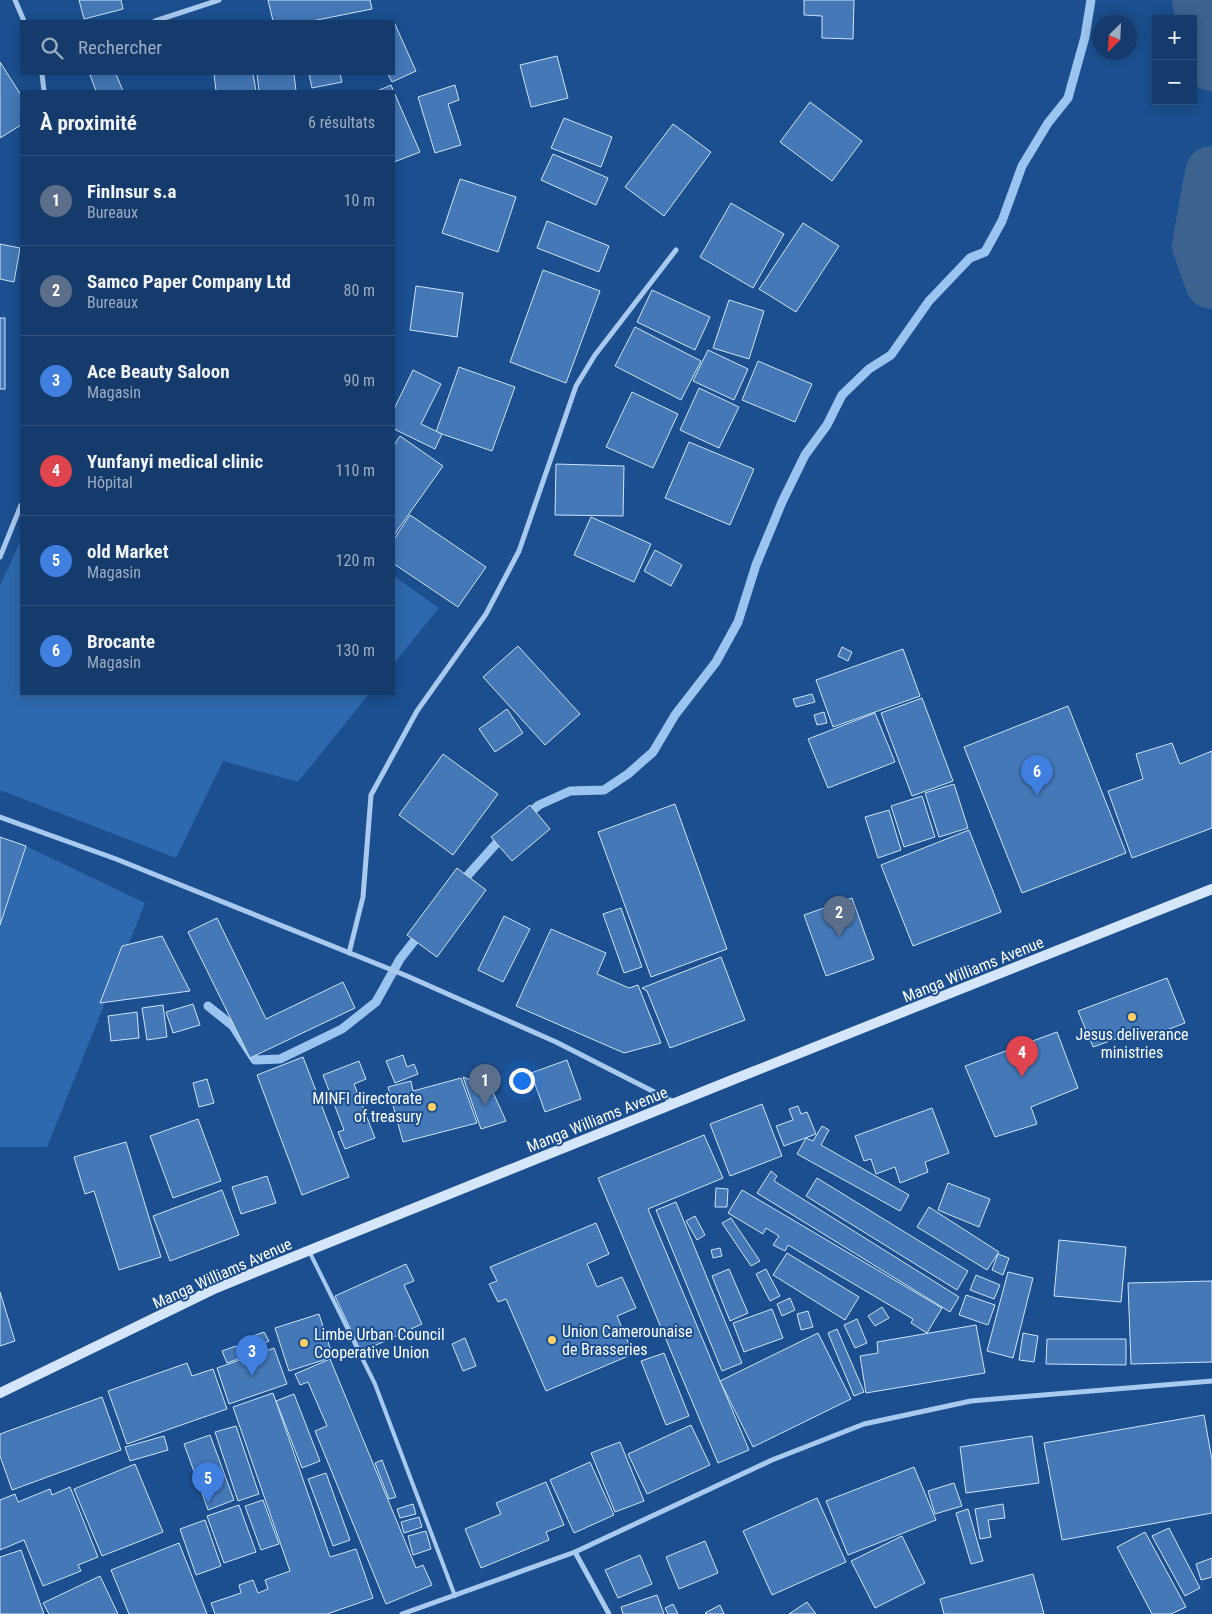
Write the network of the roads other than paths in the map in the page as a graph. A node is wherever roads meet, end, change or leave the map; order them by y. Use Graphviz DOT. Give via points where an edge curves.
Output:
graph roads {
  1 [pos="15,0"];
  2 [pos="220,0"];
  3 [pos="24,20"];
  4 [pos="158,20"];
  5 [pos="42,75"];
  6 [pos="44,90"];
  7 [pos="676,250"];
  8 [pos="20,507"];
  9 [pos="0,557"];
  10 [pos="0,817"];
  11 [pos="1212,889"];
  12 [pos="349,953"];
  13 [pos="676,1103"];
  14 [pos="309,1251"];
  15 [pos="1212,1381"];
  16 [pos="0,1393"];
  17 [pos="576,1552"];
  18 [pos="455,1596"];
  19 [pos="402,1614"];
  20 [pos="609,1614"];
  1 -- 3 [label="street"];
  2 -- 4 [label="street"];
  5 -- 6 [label="street"];
  7 -- 12 [label="street" via="595,355 576,386 518,551 486,614 417,711 372,795 363,897"];
  8 -- 9 [label="street"];
  10 -- 12 [label="street" via="116,859"];
  11 -- 13 [label="main road, Manga Williams Avenue"];
  12 -- 13 [label="street" via="556,1042"];
  13 -- 14 [label="main road, Manga Williams Avenue"];
  14 -- 16 [label="main road, Manga Williams Avenue" via="216,1288"];
  14 -- 18 [label="lane" via="375,1384"];
  15 -- 17 [label="street" via="971,1400 864,1424 772,1460"];
  17 -- 18 [label="street"];
  17 -- 20 [label="street"];
  18 -- 19 [label="street"];
}
